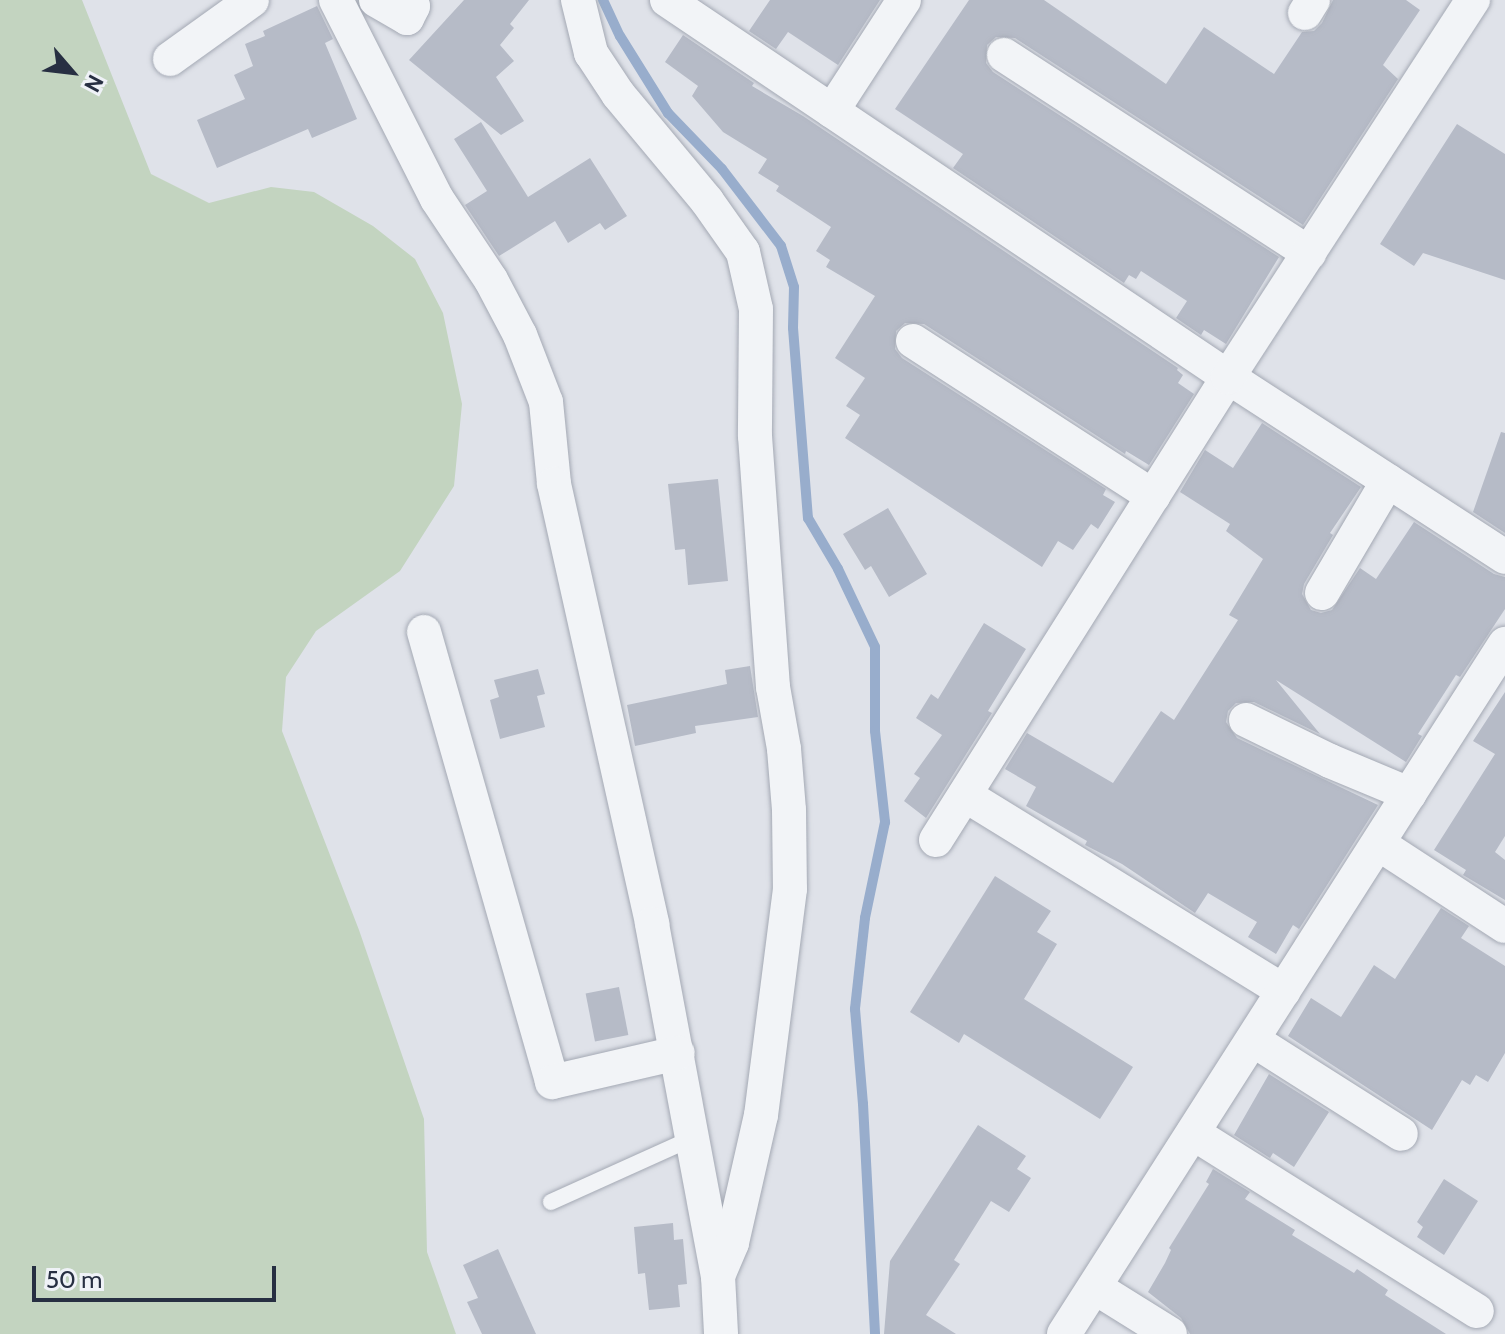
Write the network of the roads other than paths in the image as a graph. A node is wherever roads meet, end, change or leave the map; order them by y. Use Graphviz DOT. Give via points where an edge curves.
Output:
graph roads {
  1 [pos="252,0"];
  2 [pos="336,0"];
  3 [pos="376,0"];
  4 [pos="411,0"];
  5 [pos="578,0"];
  6 [pos="667,0"];
  7 [pos="904,0"];
  8 [pos="1473,0"];
  9 [pos="707,11"];
  10 [pos="1004,55"];
  11 [pos="170,59"];
  12 [pos="832,111"];
  13 [pos="1309,253"];
  14 [pos="913,341"];
  15 [pos="1228,377"];
  16 [pos="1388,481"];
  17 [pos="1153,496"];
  18 [pos="1505,557"];
  19 [pos="1322,593"];
  20 [pos="424,632"];
  21 [pos="1505,644"];
  22 [pos="1246,720"];
  23 [pos="1409,794"];
  24 [pos="965,795"];
  25 [pos="936,840"];
  26 [pos="1379,844"];
  27 [pos="1505,926"];
  28 [pos="1283,991"];
  29 [pos="1253,1040"];
  30 [pos="678,1053"];
  31 [pos="1193,1133"];
  32 [pos="1401,1134"];
  33 [pos="693,1138"];
  34 [pos="551,1202"];
  35 [pos="718,1276"];
  36 [pos="1096,1288"];
  37 [pos="1477,1311"];
  38 [pos="721,1334"];
  39 [pos="1064,1334"];
  40 [pos="1170,1334"];
  1 -- 11 [label="street"];
  2 -- 30 [label="street" via="437,199 520,335 546,402 554,484"];
  3 -- 4 [label="street" via="407,18"];
  5 -- 35 [label="street" via="591,53 743,252 756,309 755,436 773,687 789,810 790,889 761,1115 732,1243"];
  6 -- 9 [label="street"];
  7 -- 12 [label="street"];
  8 -- 13 [label="street"];
  9 -- 12 [label="street"];
  10 -- 13 [label="street"];
  12 -- 15 [label="street"];
  13 -- 15 [label="street"];
  14 -- 17 [label="street"];
  15 -- 16 [label="street"];
  15 -- 17 [label="street"];
  16 -- 18 [label="street"];
  16 -- 19 [label="street"];
  17 -- 24 [label="street"];
  20 -- 30 [label="street" via="552,1082"];
  21 -- 23 [label="street"];
  22 -- 23 [label="street"];
  23 -- 26 [label="street"];
  24 -- 25 [label="street"];
  24 -- 28 [label="street"];
  26 -- 27 [label="street"];
  26 -- 28 [label="street"];
  28 -- 29 [label="street"];
  29 -- 31 [label="street"];
  29 -- 32 [label="street"];
  30 -- 33 [label="street"];
  31 -- 36 [label="street"];
  31 -- 37 [label="street"];
  33 -- 34 [label="lane"];
  33 -- 35 [label="street"];
  35 -- 38 [label="street"];
  36 -- 39 [label="street"];
  36 -- 40 [label="street"];
}
